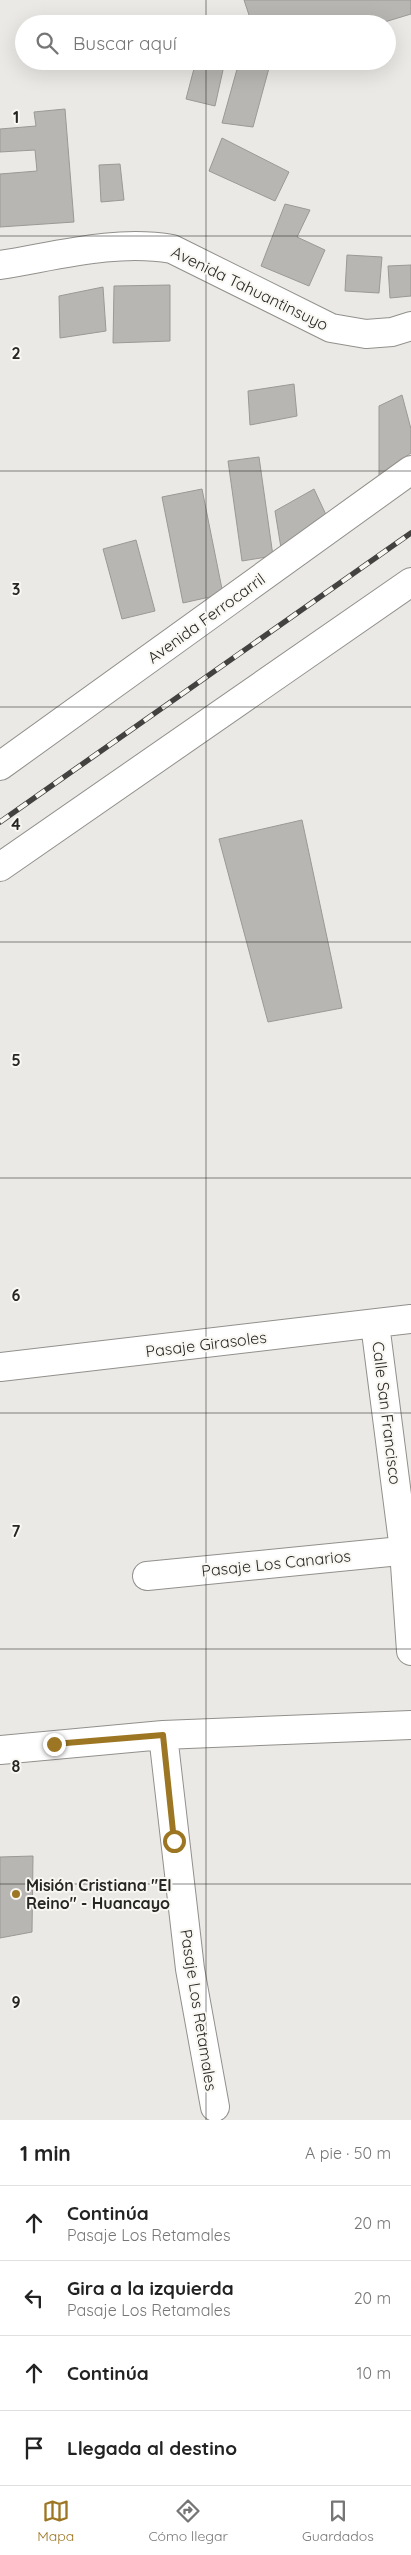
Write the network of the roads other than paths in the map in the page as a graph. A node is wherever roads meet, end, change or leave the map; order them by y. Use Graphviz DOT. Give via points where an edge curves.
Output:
graph roads {
  1 [pos="0,266"];
  2 [pos="411,326"];
  3 [pos="411,470"];
  4 [pos="411,582"];
  5 [pos="0,766"];
  6 [pos="0,867"];
  7 [pos="411,1319"];
  8 [pos="375,1324"];
  9 [pos="0,1367"];
  10 [pos="408,1550"];
  11 [pos="147,1576"];
  12 [pos="411,1651"];
  13 [pos="411,1725"];
  14 [pos="163,1735"];
  15 [pos="0,1750"];
  16 [pos="215,2107"];
  1 -- 2 [label="street, Avenida Tahuantinsuyo" via="128,244 151,245 172,249 331,328 366,334 392,332"];
  3 -- 5 [label="street, Avenida Ferrocarril"];
  4 -- 6 [label="street"];
  7 -- 8 [label="street, Pasaje Girasoles"];
  8 -- 9 [label="street, Pasaje Girasoles"];
  8 -- 10 [label="street, Calle San Francisco"];
  10 -- 11 [label="street, Pasaje Los Canarios"];
  10 -- 12 [label="street, Calle San Francisco"];
  13 -- 14 [label="street"];
  14 -- 15 [label="street"];
  14 -- 16 [label="street, Pasaje Los Retamales" via="190,1969"];
}
